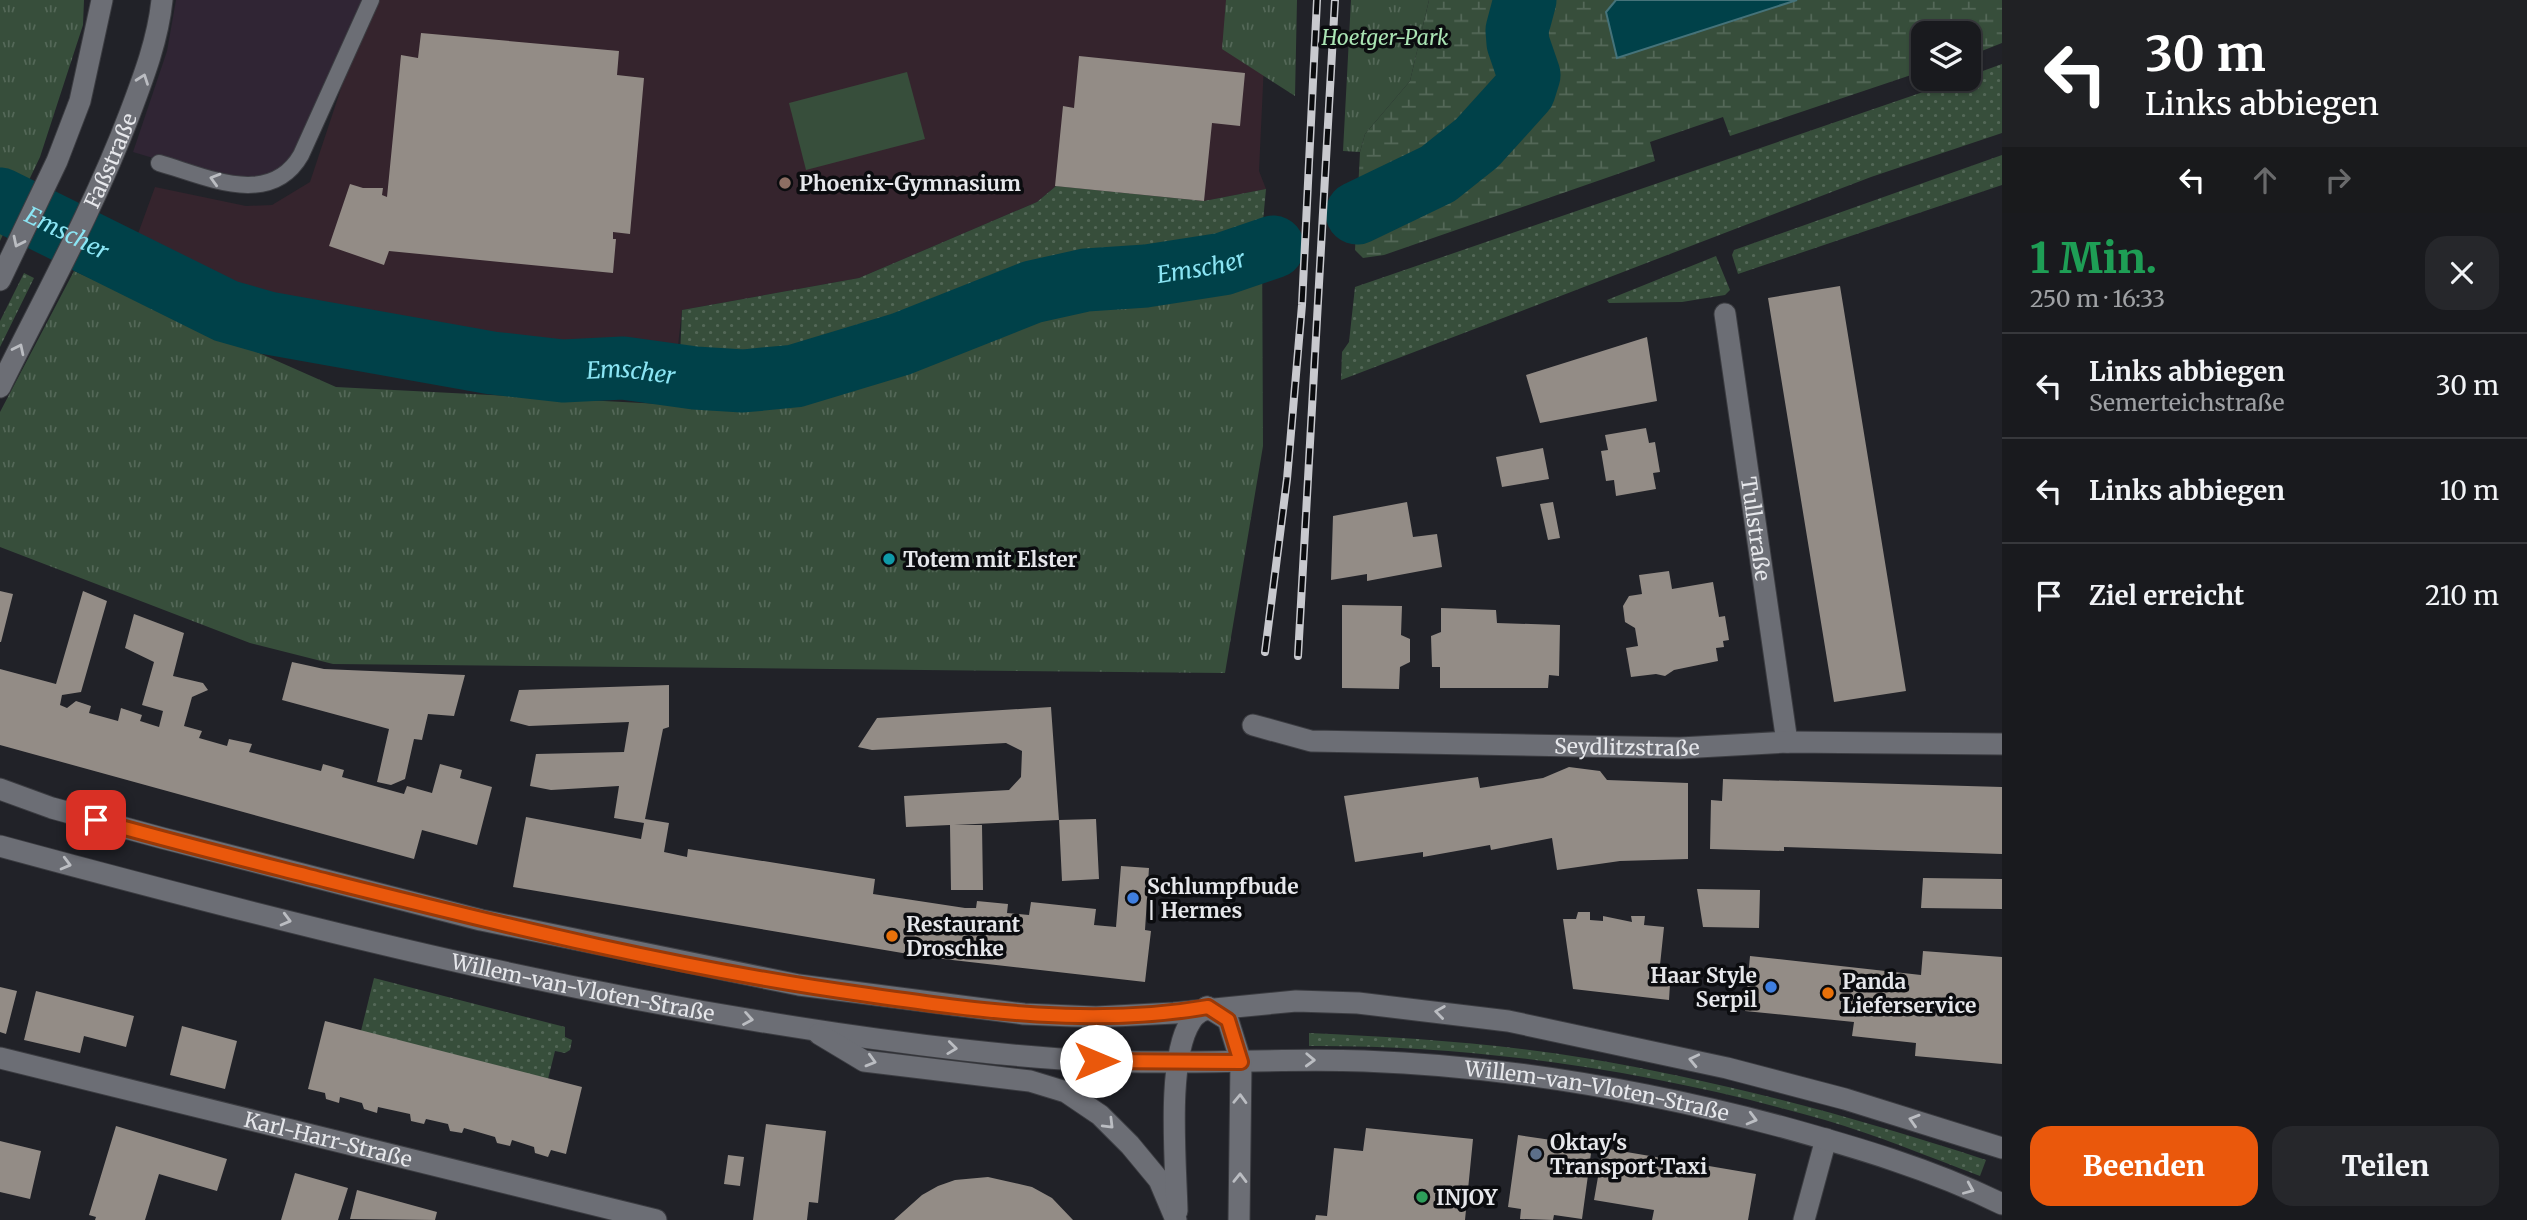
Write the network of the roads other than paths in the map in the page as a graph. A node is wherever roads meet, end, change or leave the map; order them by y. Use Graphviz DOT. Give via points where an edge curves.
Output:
graph roads {
  1 [pos="103,0"];
  2 [pos="162,0"];
  3 [pos="371,0"];
  4 [pos="159,163"];
  5 [pos="0,280"];
  6 [pos="1725,314"];
  7 [pos="0,387"];
  8 [pos="1253,725"];
  9 [pos="1787,742"];
  10 [pos="2002,744"];
  11 [pos="0,789"];
  12 [pos="0,846"];
  13 [pos="1208,1007"];
  14 [pos="812,1030"];
  15 [pos="0,1058"];
  16 [pos="1177,1061"];
  17 [pos="1241,1062"];
  18 [pos="1826,1139"];
  19 [pos="2002,1148"];
  20 [pos="2002,1204"];
  21 [pos="656,1220"];
  22 [pos="1177,1220"];
  23 [pos="1239,1220"];
  24 [pos="1804,1220"];
  1 -- 5 [label="main road, one-way" via="89,70 57,161"];
  7 -- 2 [label="main road, Faßstraße, one-way" via="100,188 150,60"];
  3 -- 4 [label="lane, one-way" via="293,168 253,187"];
  6 -- 9 [label="main road, Tullstraße"];
  8 -- 9 [label="main road, Seydlitzstraße" via="1311,741 1680,748"];
  9 -- 10 [label="main road, Seydlitzstraße"];
  11 -- 13 [label="main road, Willem-van-Vloten-Straße" via="52,808 481,920 799,985 1024,1014 1097,1017"];
  12 -- 14 [label="main road, Willem-van-Vloten-Straße, one-way" via="383,945 635,999"];
  13 -- 16 [label="main road" via="1192,1018"];
  13 -- 17 [label="main road" via="1228,1020"];
  19 -- 13 [label="main road, Willem-van-Vloten-Straße, one-way" via="1727,1068 1507,1021 1358,1003 1296,1001"];
  14 -- 16 [label="main road, Willem-van-Vloten-Straße, one-way" via="1033,1056"];
  14 -- 22 [label="main road, one-way" via="864,1061 1031,1081 1066,1092 1100,1115 1130,1144 1159,1180"];
  15 -- 21 [label="main road, Karl-Harr-Straße"];
  16 -- 17 [label="main road, Willem-van-Vloten-Straße"];
  16 -- 22 [label="main road"];
  17 -- 18 [label="main road, Willem-van-Vloten-Straße, one-way" via="1368,1061 1513,1073 1647,1095"];
  23 -- 17 [label="main road, one-way"];
  18 -- 20 [label="main road, Willem-van-Vloten-Straße, one-way" via="1915,1167"];
  18 -- 24 [label="main road"];
}
